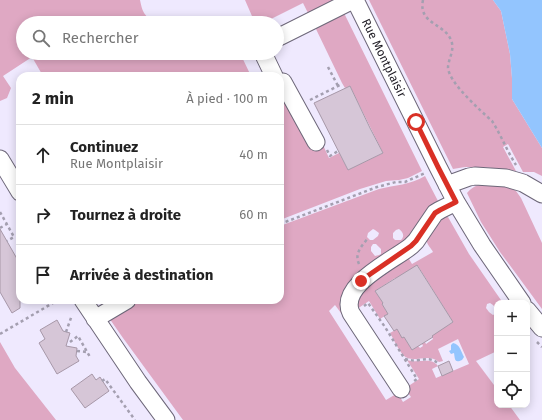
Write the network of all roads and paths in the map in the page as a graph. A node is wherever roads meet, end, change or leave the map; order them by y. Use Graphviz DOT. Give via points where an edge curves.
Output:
graph roads {
  1 [pos="354,0"];
  2 [pos="422,0"];
  3 [pos="284,35"];
  4 [pos="266,60"];
  5 [pos="328,66"];
  6 [pos="272,72"];
  7 [pos="284,84"];
  8 [pos="338,86"];
  9 [pos="316,142"];
  10 [pos="0,158"];
  11 [pos="517,167"];
  12 [pos="428,172"];
  13 [pos="16,185"];
  14 [pos="447,185"];
  15 [pos="542,194"];
  16 [pos="456,202"];
  17 [pos="0,212"];
  18 [pos="284,222"];
  19 [pos="7,224"];
  20 [pos="0,228"];
  21 [pos="368,238"];
  22 [pos="7,241"];
  23 [pos="361,267"];
  24 [pos="520,300"];
  25 [pos="368,303"];
  26 [pos="51,304"];
  27 [pos="86,304"];
  28 [pos="120,304"];
  29 [pos="530,314"];
  30 [pos="72,315"];
  31 [pos="95,319"];
  32 [pos="389,324"];
  33 [pos="385,327"];
  34 [pos="542,328"];
  35 [pos="66,332"];
  36 [pos="0,334"];
  37 [pos="70,342"];
  38 [pos="77,351"];
  39 [pos="87,352"];
  40 [pos="90,357"];
  41 [pos="404,358"];
  42 [pos="439,364"];
  43 [pos="417,379"];
  44 [pos="102,381"];
  45 [pos="400,389"];
  46 [pos="135,420"];
  47 [pos="166,420"];
  1 -- 3 [label="street"];
  1 -- 14 [label="street, Rue Montplaisir"];
  2 -- 11 [label="path" via="426,17 451,39 453,46 448,67 451,77 492,121"];
  4 -- 6 [label="street"];
  5 -- 8 [label="path"];
  7 -- 9 [label="street"];
  10 -- 13 [label="street"];
  12 -- 18 [label="path" via="405,182 377,187"];
  14 -- 15 [label="street" via="476,176 506,178 523,183"];
  14 -- 16 [label="street, Rue Montplaisir"];
  16 -- 24 [label="street, Rue Montplaisir"];
  16 -- 45 [label="street" via="435,213 416,241 413,254 361,281 353,292 349,305 351,313"];
  17 -- 19 [label="path"];
  19 -- 20 [label="path"];
  19 -- 22 [label="path" via="14,237"];
  21 -- 23 [label="path" via="359,250 357,258"];
  25 -- 33 [label="path"];
  26 -- 36 [label="path"];
  27 -- 31 [label="street"];
  28 -- 31 [label="street"];
  29 -- 34 [label="street"];
  30 -- 35 [label="path"];
  31 -- 47 [label="street"];
  32 -- 33 [label="path"];
  33 -- 41 [label="path"];
  37 -- 39 [label="path" via="78,336"];
  38 -- 39 [label="path"];
  39 -- 40 [label="path"];
  41 -- 42 [label="path" via="414,361 429,359"];
  41 -- 43 [label="path"];
  44 -- 46 [label="path" via="104,379"];
}
